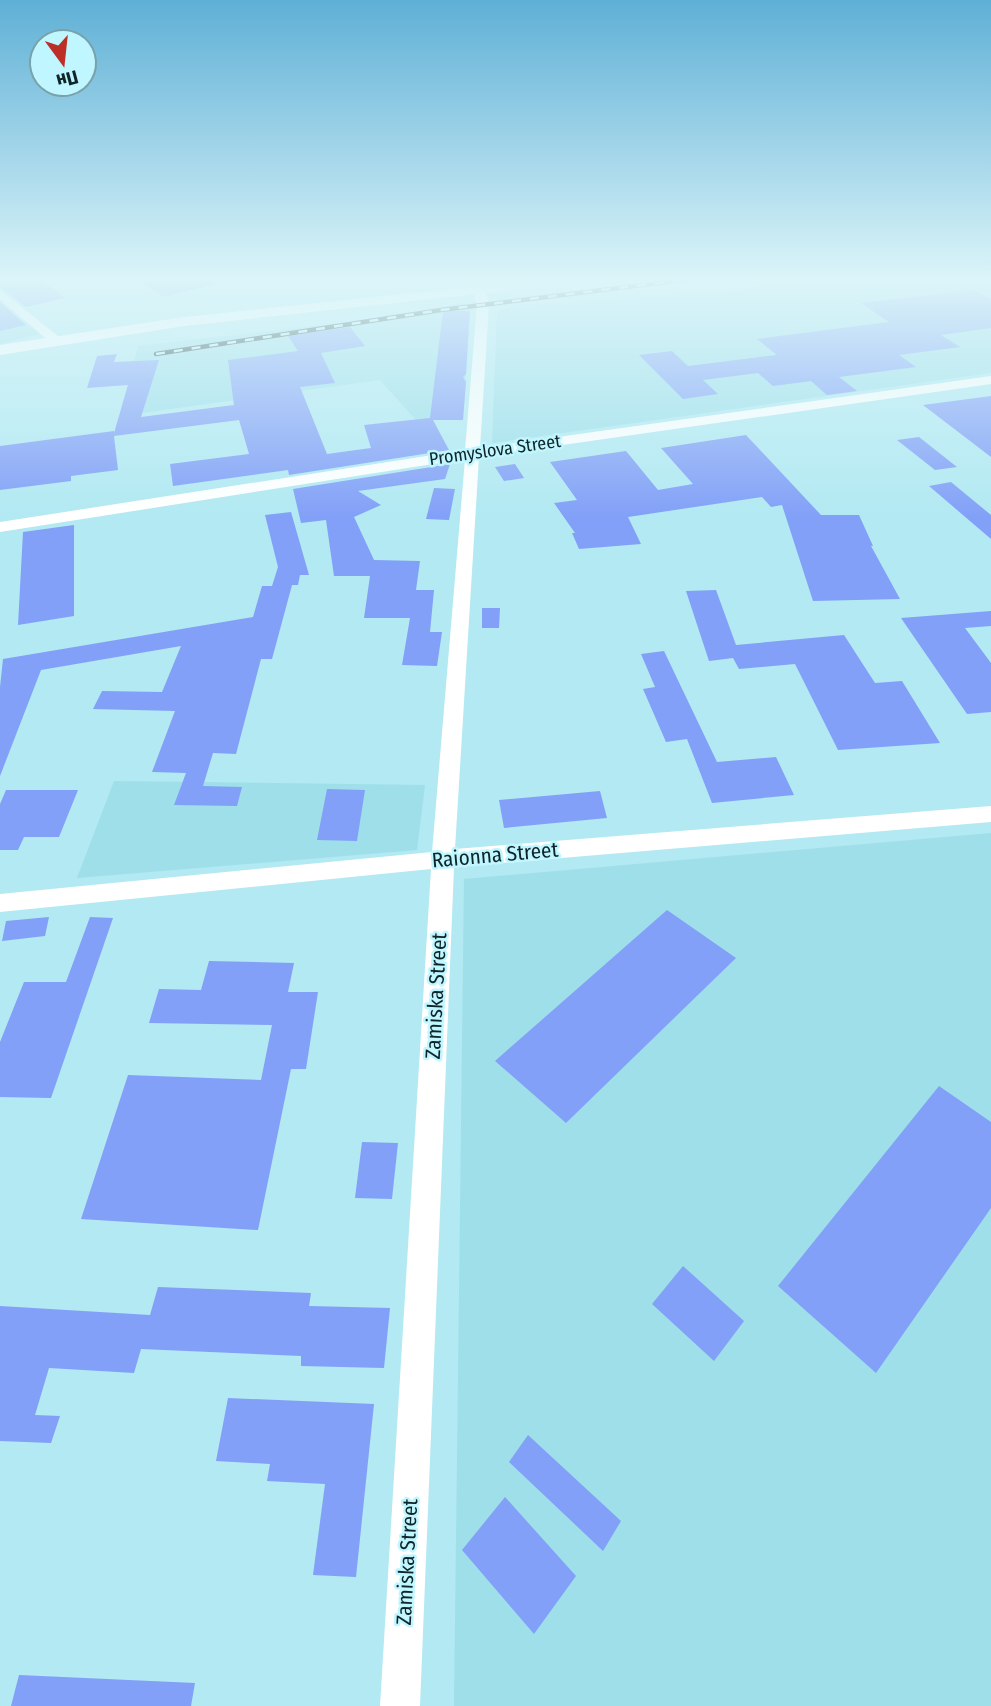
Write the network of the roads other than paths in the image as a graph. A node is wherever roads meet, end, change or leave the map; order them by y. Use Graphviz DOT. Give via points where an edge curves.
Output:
graph roads {
  1 [pos="480,358"];
  2 [pos="991,380"];
  3 [pos="474,453"];
  4 [pos="0,527"];
  5 [pos="991,814"];
  6 [pos="443,859"];
  7 [pos="0,903"];
  8 [pos="400,1706"];
  1 -- 3 [label="street, Zamiska Street"];
  2 -- 3 [label="street, Promyslova Street"];
  3 -- 4 [label="street, Promyslova Street"];
  3 -- 6 [label="street, Zamiska Street"];
  5 -- 6 [label="street, Raionna Street"];
  6 -- 7 [label="street, Raionna Street"];
  6 -- 8 [label="street, Zamiska Street"];
}
